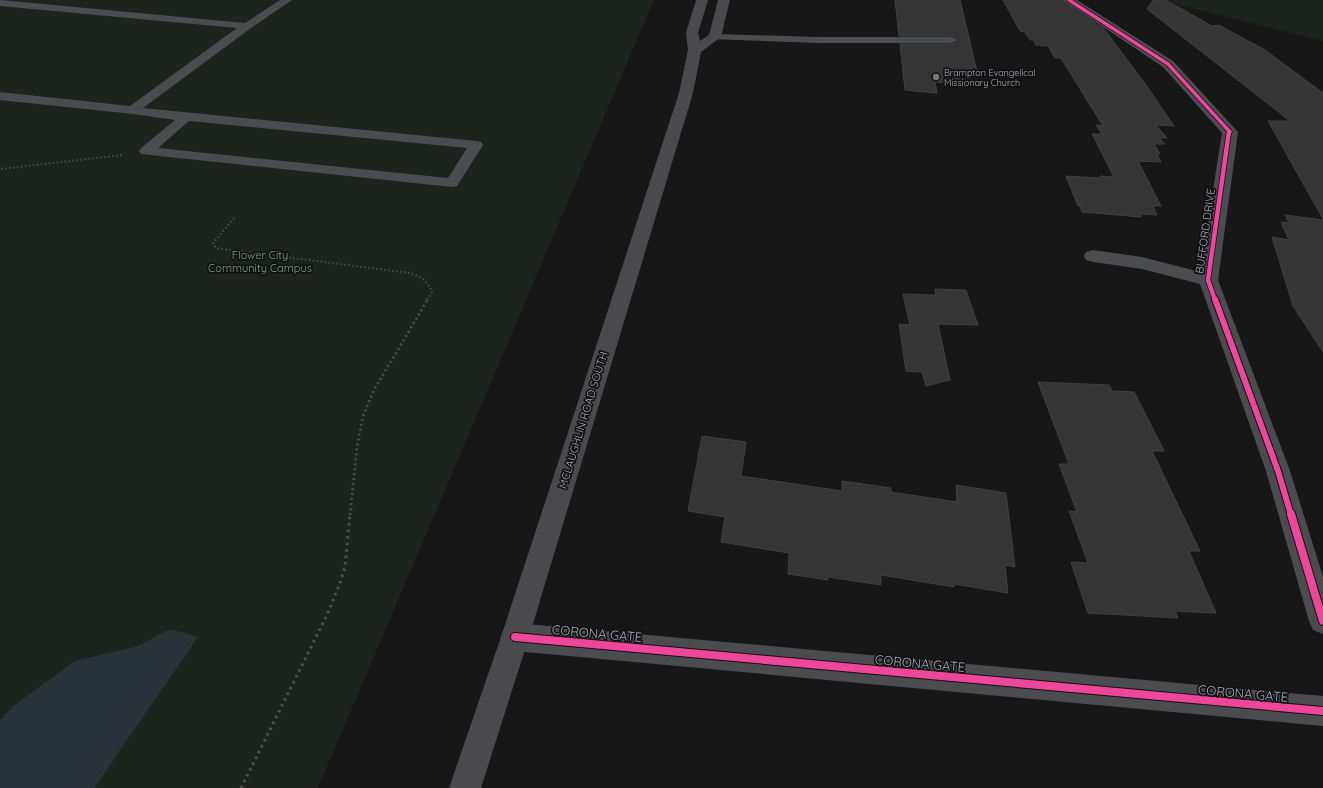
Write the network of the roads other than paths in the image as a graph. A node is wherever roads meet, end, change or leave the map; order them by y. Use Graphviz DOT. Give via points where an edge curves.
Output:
graph roads {
  1 [pos="287,0"];
  2 [pos="702,0"];
  3 [pos="724,0"];
  4 [pos="1069,0"];
  5 [pos="0,3"];
  6 [pos="247,26"];
  7 [pos="715,36"];
  8 [pos="951,40"];
  9 [pos="695,50"];
  10 [pos="0,96"];
  11 [pos="133,110"];
  12 [pos="186,117"];
  13 [pos="1093,256"];
  14 [pos="1208,280"];
  15 [pos="1323,621"];
  16 [pos="515,637"];
  17 [pos="1323,711"];
  18 [pos="465,788"];
  1 -- 6 [label="lane"];
  2 -- 9 [label="main road, MCLAUGHLIN ROAD SOUTH" via="692,33"];
  3 -- 7 [label="main road"];
  4 -- 14 [label="street, BUFFORD DRIVE" via="1168,64 1230,132"];
  5 -- 6 [label="lane"];
  6 -- 11 [label="lane"];
  7 -- 8 [label="lane" via="818,40"];
  7 -- 9 [label="main road"];
  9 -- 16 [label="main road, MCLAUGHLIN ROAD SOUTH" via="683,100"];
  10 -- 11 [label="lane"];
  11 -- 12 [label="lane"];
  12 -- 12 [label="lane" via="476,145 452,183 146,152"];
  13 -- 14 [label="street" via="1142,263"];
  14 -- 15 [label="street, BUFFORD DRIVE" via="1278,470"];
  16 -- 17 [label="street, CORONA GATE"];
  16 -- 18 [label="main road, MCLAUGHLIN ROAD SOUTH"];
}
